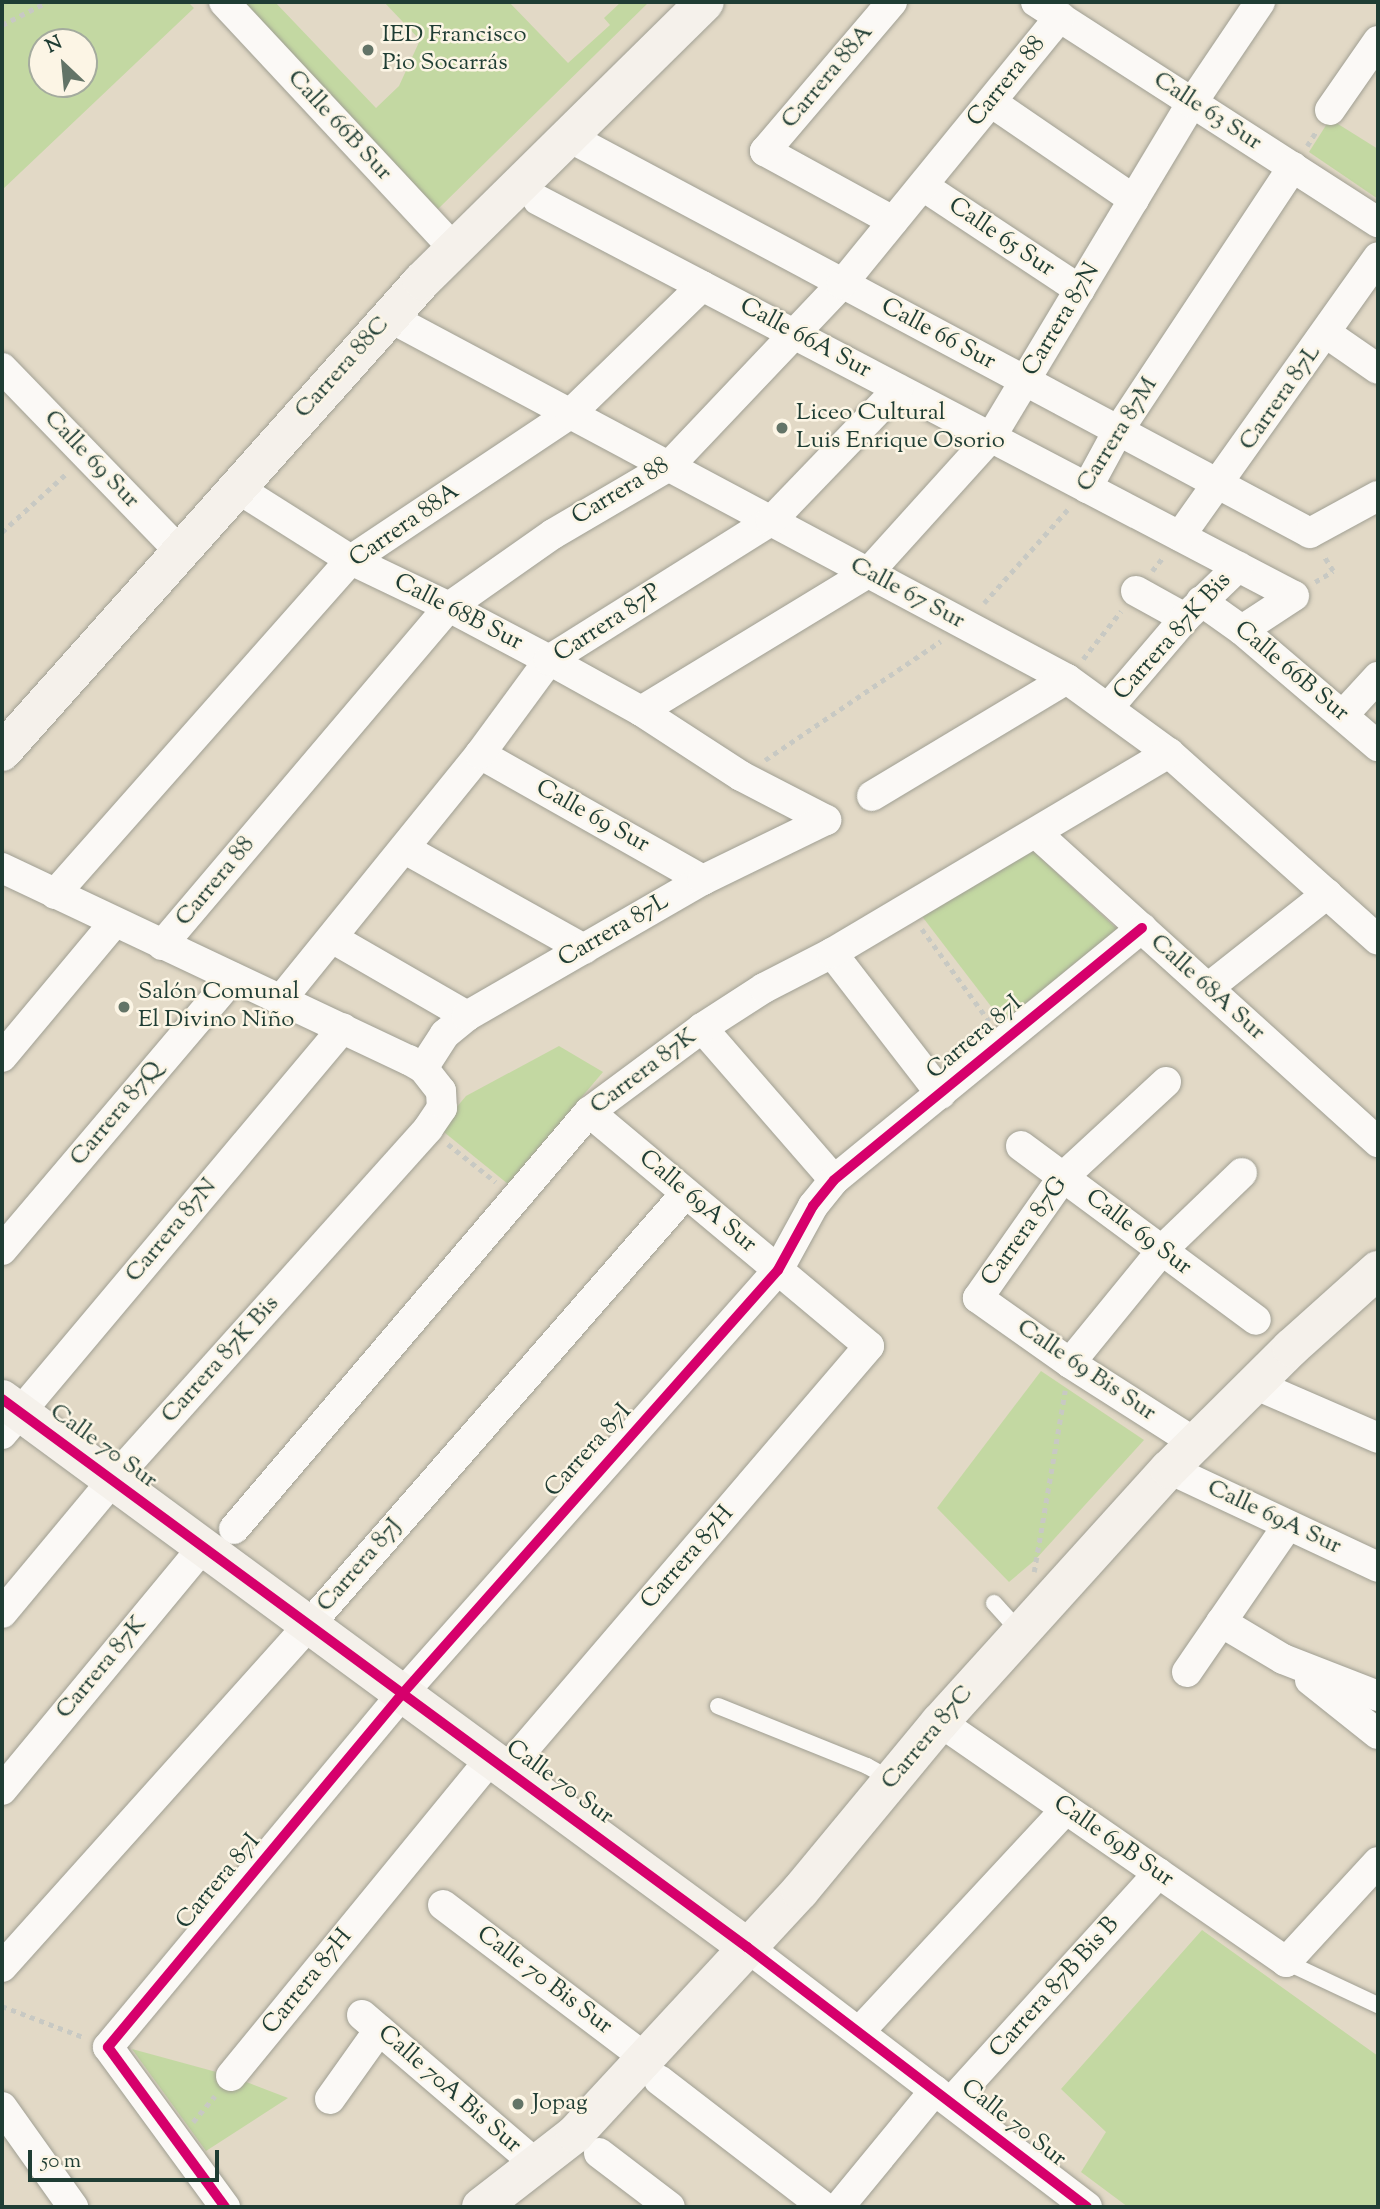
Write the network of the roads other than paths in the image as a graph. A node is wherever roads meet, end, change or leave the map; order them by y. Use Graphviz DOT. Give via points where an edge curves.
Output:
graph roads {
  1 [pos="224,2"];
  2 [pos="705,2"];
  3 [pos="892,2"];
  4 [pos="1260,2"];
  5 [pos="1048,10"];
  6 [pos="1378,41"];
  7 [pos="991,102"];
  8 [pos="1192,103"];
  9 [pos="1330,110"];
  10 [pos="567,136"];
  11 [pos="1293,167"];
  12 [pos="923,186"];
  13 [pos="538,200"];
  14 [pos="1134,200"];
  15 [pos="893,221"];
  16 [pos="1378,222"];
  17 [pos="454,249"];
  18 [pos="1378,257"];
  19 [pos="842,284"];
  20 [pos="702,286"];
  21 [pos="1080,290"];
  22 [pos="389,317"];
  23 [pos="1326,333"];
  24 [pos="796,335"];
  25 [pos="2,368"];
  26 [pos="1378,369"];
  27 [pos="1025,381"];
  28 [pos="898,389"];
  29 [pos="570,414"];
  30 [pos="1118,430"];
  31 [pos="991,437"];
  32 [pos="669,466"];
  33 [pos="1219,485"];
  34 [pos="237,488"];
  35 [pos="1087,488"];
  36 [pos="1378,496"];
  37 [pos="771,521"];
  38 [pos="1180,536"];
  39 [pos="180,552"];
  40 [pos="351,560"];
  41 [pos="1238,567"];
  42 [pos="869,573"];
  43 [pos="1136,591"];
  44 [pos="449,607"];
  45 [pos="1193,610"];
  46 [pos="1242,630"];
  47 [pos="549,660"];
  48 [pos="1378,677"];
  49 [pos="1067,679"];
  50 [pos="1109,707"];
  51 [pos="641,710"];
  52 [pos="1343,715"];
  53 [pos="1378,746"];
  54 [pos="2,752"];
  55 [pos="1169,753"];
  56 [pos="480,754"];
  57 [pos="872,796"];
  58 [pos="826,820"];
  59 [pos="1036,833"];
  60 [pos="405,849"];
  61 [pos="2,868"];
  62 [pos="704,880"];
  63 [pos="55,894"];
  64 [pos="1327,894"];
  65 [pos="114,923"];
  66 [pos="1142,928"];
  67 [pos="331,938"];
  68 [pos="1378,940"];
  69 [pos="162,945"];
  70 [pos="584,949"];
  71 [pos="832,953"];
  72 [pos="233,978"];
  73 [pos="1208,988"];
  74 [pos="280,1001"];
  75 [pos="467,1016"];
  76 [pos="343,1028"];
  77 [pos="702,1028"];
  78 [pos="2,1057"];
  79 [pos="423,1068"];
  80 [pos="1167,1082"];
  81 [pos="941,1094"];
  82 [pos="589,1112"];
  83 [pos="1378,1142"];
  84 [pos="1021,1146"];
  85 [pos="1242,1173"];
  86 [pos="1063,1177"];
  87 [pos="834,1180"];
  88 [pos="686,1193"];
  89 [pos="2,1250"];
  90 [pos="1162,1251"];
  91 [pos="778,1270"];
  92 [pos="1378,1270"];
  93 [pos="978,1298"];
  94 [pos="1256,1320"];
  95 [pos="869,1346"];
  96 [pos="1070,1363"];
  97 [pos="1254,1384"];
  98 [pos="8,1415"];
  99 [pos="1378,1437"];
  100 [pos="1182,1456"];
  101 [pos="113,1480"];
  102 [pos="1287,1525"];
  103 [pos="218,1538"];
  104 [pos="1378,1567"];
  105 [pos="994,1602"];
  106 [pos="2,1613"];
  107 [pos="1221,1622"];
  108 [pos="309,1625"];
  109 [pos="1020,1632"];
  110 [pos="1283,1659"];
  111 [pos="1187,1672"];
  112 [pos="403,1693"];
  113 [pos="1378,1696"];
  114 [pos="718,1706"];
  115 [pos="940,1722"];
  116 [pos="1378,1734"];
  117 [pos="499,1764"];
  118 [pos="892,1780"];
  119 [pos="2,1790"];
  120 [pos="1066,1809"];
  121 [pos="1378,1862"];
  122 [pos="1159,1873"];
  123 [pos="443,1905"];
  124 [pos="747,1947"];
  125 [pos="1286,1962"];
  126 [pos="2,1967"];
  127 [pos="1378,2005"];
  128 [pos="859,2032"];
  129 [pos="652,2068"];
  130 [pos="231,2076"];
  131 [pos="943,2096"];
  132 [pos="330,2099"];
  133 [pos="2,2107"];
  134 [pos="599,2153"];
  135 [pos="537,2165"];
  136 [pos="73,2207"];
  137 [pos="225,2207"];
  138 [pos="481,2207"];
  139 [pos="670,2207"];
  140 [pos="824,2207"];
  141 [pos="839,2207"];
  142 [pos="1087,2207"];
  1 -- 17 [label="street, Calle 66B Sur"];
  2 -- 10 [label="street, Carrera 88C"];
  3 -- 15 [label="street, Carrera 88A" via="765,151"];
  4 -- 8 [label="street, Carrera 87N"];
  5 -- 7 [label="street, Carrera 88"];
  5 -- 8 [label="street, Calle 63 Sur"];
  6 -- 9 [label="street"];
  7 -- 12 [label="street, Carrera 88"];
  7 -- 14 [label="street"];
  8 -- 11 [label="street, Calle 63 Sur"];
  8 -- 14 [label="street, Carrera 87N"];
  10 -- 17 [label="street, Carrera 88C"];
  10 -- 19 [label="street, Calle 66 Sur"];
  11 -- 16 [label="street, Calle 63 Sur"];
  11 -- 30 [label="street, Carrera 87M"];
  12 -- 15 [label="street, Carrera 88"];
  12 -- 21 [label="street, Calle 65 Sur"];
  13 -- 20 [label="street, Calle 66A Sur"];
  14 -- 21 [label="street, Carrera 87N"];
  15 -- 19 [label="street, Carrera 88"];
  17 -- 22 [label="street, Carrera 88C"];
  18 -- 23 [label="street, Carrera 87L"];
  19 -- 24 [label="street, Carrera 88"];
  19 -- 27 [label="street, Calle 66 Sur"];
  20 -- 24 [label="street, Calle 66A Sur"];
  20 -- 29 [label="street, Carrera 88A"];
  21 -- 27 [label="street, Carrera 87N"];
  22 -- 29 [label="street, Calle 67 Sur"];
  22 -- 34 [label="street, Carrera 88C"];
  23 -- 26 [label="street"];
  23 -- 33 [label="street, Carrera 87L"];
  24 -- 28 [label="street, Calle 66A Sur"];
  24 -- 32 [label="street, Carrera 88"];
  25 -- 39 [label="street, Calle 69 Sur"];
  27 -- 30 [label="street, Calle 66 Sur"];
  27 -- 31 [label="street, Carrera 87N"];
  28 -- 31 [label="street, Calle 66A Sur"];
  28 -- 37 [label="street, Carrera 87P"];
  29 -- 32 [label="street, Calle 67 Sur"];
  29 -- 40 [label="street, Carrera 88A"];
  30 -- 33 [label="street, Calle 66 Sur"];
  30 -- 35 [label="street, Carrera 87M"];
  31 -- 35 [label="street, Calle 66A Sur"];
  31 -- 42 [label="street, Carrera 87N"];
  32 -- 37 [label="street, Calle 67 Sur"];
  32 -- 44 [label="street, Carrera 88" via="552,534"];
  33 -- 36 [label="street, Calle 66 Sur" via="1310,533"];
  33 -- 38 [label="street, Carrera 87L"];
  34 -- 39 [label="street, Carrera 88C"];
  34 -- 40 [label="street, Calle 68B Sur"];
  35 -- 38 [label="street, Calle 66A Sur"];
  37 -- 42 [label="street, Calle 67 Sur"];
  37 -- 47 [label="street, Carrera 87P"];
  38 -- 41 [label="street, Calle 66A Sur"];
  39 -- 54 [label="street, Carrera 88C"];
  40 -- 44 [label="street, Calle 68B Sur"];
  40 -- 63 [label="street, Carrera 88A"];
  41 -- 45 [label="street, Carrera 87K Bis"];
  41 -- 46 [label="street, Calle 66A Sur" via="1294,596"];
  42 -- 49 [label="street, Calle 67 Sur"];
  42 -- 51 [label="street, Carrera 87N"];
  43 -- 45 [label="street, Calle 66B Sur"];
  44 -- 47 [label="street, Calle 68B Sur"];
  44 -- 69 [label="street, Carrera 88"];
  45 -- 46 [label="street, Calle 66B Sur"];
  45 -- 50 [label="street, Carrera 87K Bis"];
  46 -- 52 [label="street, Calle 66B Sur"];
  47 -- 51 [label="street, Calle 68B Sur"];
  47 -- 56 [label="street, Carrera 87P"];
  48 -- 52 [label="street"];
  49 -- 50 [label="street, Calle 67 Sur"];
  49 -- 57 [label="street"];
  50 -- 55 [label="street, Calle 67 Sur"];
  51 -- 58 [label="street, Calle 68B Sur" via="741,776"];
  52 -- 53 [label="street, Calle 66B Sur"];
  55 -- 59 [label="street, Carrera 87K"];
  55 -- 64 [label="street, Calle 67 Sur"];
  56 -- 60 [label="street, Carrera 87P"];
  56 -- 62 [label="street, Calle 69 Sur"];
  58 -- 62 [label="street, Carrera 87L"];
  59 -- 66 [label="street, Calle 68A Sur"];
  59 -- 71 [label="street, Carrera 87K"];
  60 -- 67 [label="street, Carrera 87P"];
  60 -- 70 [label="street"];
  61 -- 63 [label="street"];
  62 -- 70 [label="street, Carrera 87L"];
  63 -- 65 [label="street"];
  64 -- 68 [label="street, Calle 67 Sur"];
  64 -- 73 [label="street"];
  65 -- 69 [label="street"];
  65 -- 78 [label="street"];
  66 -- 73 [label="street, Calle 68A Sur"];
  66 -- 81 [label="street, Carrera 87I"];
  67 -- 74 [label="street, Carrera 87P"];
  67 -- 75 [label="street"];
  69 -- 72 [label="street"];
  70 -- 75 [label="street, Carrera 87L"];
  71 -- 77 [label="street, Carrera 87K" via="764,988"];
  71 -- 81 [label="street"];
  72 -- 74 [label="street"];
  72 -- 89 [label="street, Carrera 87Q"];
  73 -- 83 [label="street, Calle 68A Sur"];
  74 -- 76 [label="street"];
  75 -- 79 [label="street, Carrera 87L" via="445,1034"];
  76 -- 79 [label="street"];
  76 -- 98 [label="street, Carrera 87N"];
  77 -- 82 [label="street, Carrera 87K"];
  77 -- 87 [label="street"];
  79 -- 101 [label="street, Carrera 87K Bis" via="441,1091 435,1119"];
  80 -- 86 [label="street, Carrera 87G"];
  81 -- 87 [label="street, Carrera 87I"];
  82 -- 88 [label="street, Calle 69A Sur"];
  82 -- 103 [label="street, Carrera 87K"];
  84 -- 86 [label="street, Calle 69 Sur"];
  85 -- 90 [label="street"];
  86 -- 90 [label="street, Calle 69 Sur"];
  86 -- 93 [label="street, Carrera 87G"];
  87 -- 91 [label="street, Carrera 87I" via="813,1206"];
  88 -- 91 [label="street, Calle 69A Sur"];
  88 -- 108 [label="street, Carrera 87J"];
  90 -- 94 [label="street, Calle 69 Sur"];
  90 -- 96 [label="street"];
  91 -- 95 [label="street, Calle 69A Sur"];
  91 -- 112 [label="street, Carrera 87I"];
  92 -- 97 [label="street, Carrera 87C"];
  93 -- 96 [label="street, Calle 69 Bis Sur"];
  95 -- 117 [label="street, Carrera 87H"];
  96 -- 100 [label="street, Calle 69 Bis Sur"];
  97 -- 99 [label="street"];
  97 -- 100 [label="street, Carrera 87C"];
  98 -- 101 [label="street, Calle 70 Sur"];
  100 -- 102 [label="street, Calle 69A Sur"];
  100 -- 109 [label="street, Carrera 87C"];
  101 -- 103 [label="street, Calle 70 Sur"];
  101 -- 106 [label="street, Carrera 87K Bis"];
  102 -- 104 [label="street, Calle 69A Sur"];
  102 -- 107 [label="street"];
  103 -- 108 [label="street, Calle 70 Sur"];
  103 -- 119 [label="street, Carrera 87K"];
  105 -- 109 [label="lane"];
  107 -- 110 [label="street"];
  107 -- 111 [label="street"];
  108 -- 112 [label="street, Calle 70 Sur"];
  108 -- 126 [label="street, Carrera 87J"];
  109 -- 115 [label="street, Carrera 87C"];
  110 -- 113 [label="street"];
  110 -- 116 [label="street"];
  112 -- 117 [label="street, Calle 70 Sur"];
  112 -- 137 [label="street, Carrera 87I" via="108,2047"];
  114 -- 118 [label="lane"];
  115 -- 118 [label="street, Carrera 87C"];
  115 -- 120 [label="street, Calle 69B Sur"];
  117 -- 124 [label="street, Calle 70 Sur"];
  117 -- 130 [label="street, Carrera 87H"];
  118 -- 124 [label="street, Carrera 87C"];
  120 -- 122 [label="street, Calle 69B Sur"];
  120 -- 128 [label="street"];
  121 -- 125 [label="street"];
  122 -- 125 [label="street, Calle 69B Sur"];
  122 -- 131 [label="street, Carrera 87B Bis B"];
  123 -- 129 [label="street, Calle 70 Bis Sur"];
  124 -- 128 [label="street, Calle 70 Sur"];
  124 -- 129 [label="street, Carrera 87C"];
  125 -- 127 [label="lane"];
  128 -- 131 [label="street, Calle 70 Sur"];
  129 -- 135 [label="street, Carrera 87C"];
  129 -- 140 [label="street, Calle 70 Bis Sur"];
  131 -- 141 [label="street, Carrera 87B Bis B"];
  131 -- 142 [label="street, Calle 70 Sur"];
  132 -- 135 [label="street, Calle 70A Bis Sur" via="370,2023"];
  133 -- 136 [label="street"];
  134 -- 139 [label="street"];
  135 -- 138 [label="street, Carrera 87C"];
}
